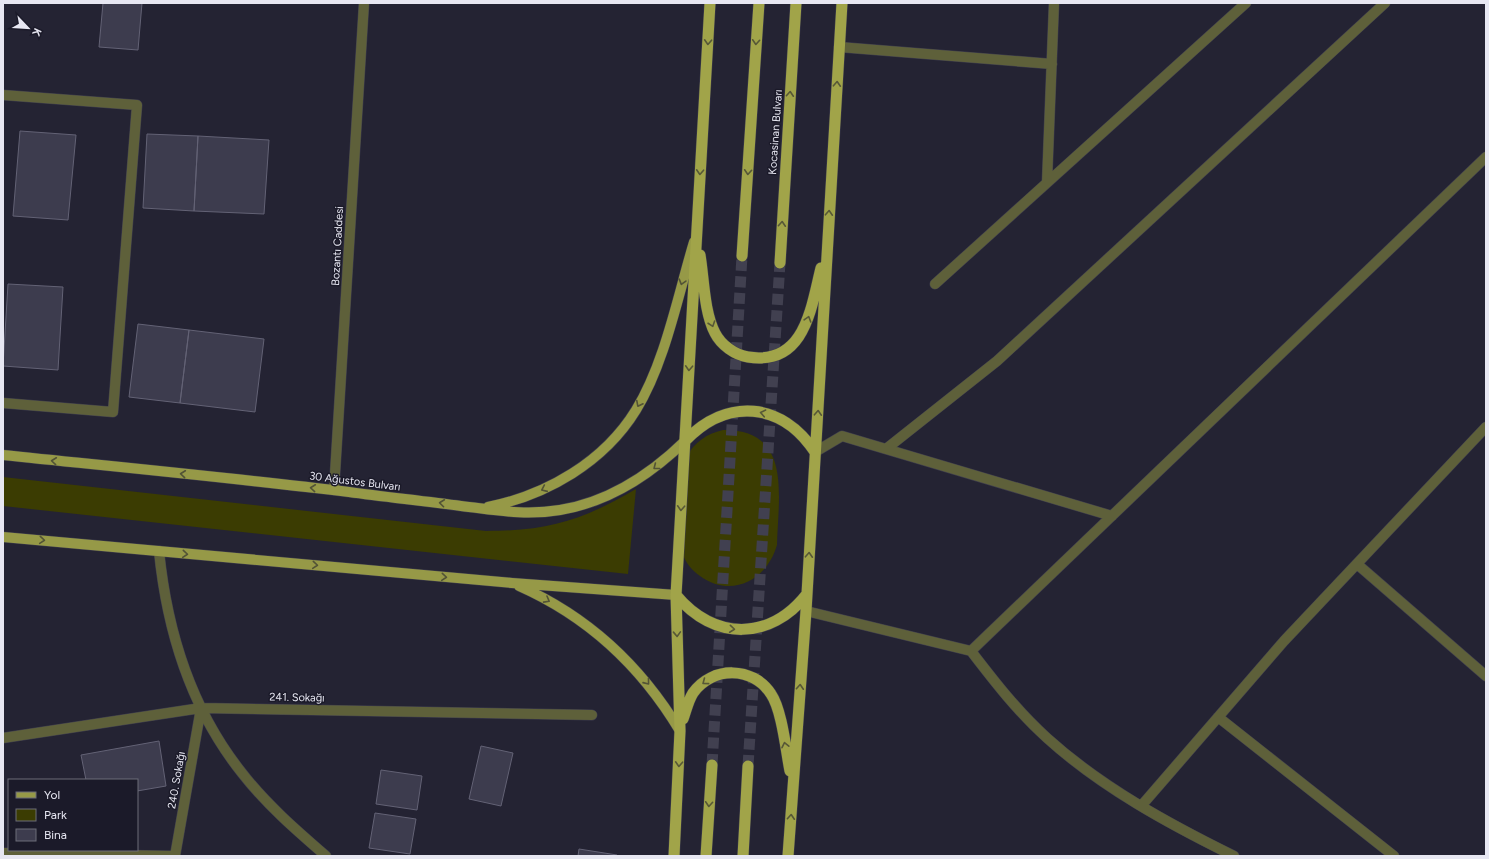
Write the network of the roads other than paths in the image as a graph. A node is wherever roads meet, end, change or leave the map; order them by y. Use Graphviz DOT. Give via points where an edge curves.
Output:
graph roads {
  1 [pos="364,3"];
  2 [pos="710,3"];
  3 [pos="759,3"];
  4 [pos="796,3"];
  5 [pos="842,3"];
  6 [pos="1054,3"];
  7 [pos="1246,3"];
  8 [pos="1385,3"];
  9 [pos="839,47"];
  10 [pos="1052,64"];
  11 [pos="3,95"];
  12 [pos="1486,157"];
  13 [pos="1047,182"];
  14 [pos="697,231"];
  15 [pos="827,241"];
  16 [pos="742,256"];
  17 [pos="780,263"];
  18 [pos="935,284"];
  19 [pos="3,403"];
  20 [pos="1486,427"];
  21 [pos="685,441"];
  22 [pos="886,449"];
  23 [pos="816,452"];
  24 [pos="3,455"];
  25 [pos="334,490"];
  26 [pos="480,508"];
  27 [pos="1112,516"];
  28 [pos="3,537"];
  29 [pos="159,551"];
  30 [pos="1357,564"];
  31 [pos="512,583"];
  32 [pos="807,594"];
  33 [pos="676,595"];
  34 [pos="806,611"];
  35 [pos="971,651"];
  36 [pos="1486,676"];
  37 [pos="201,708"];
  38 [pos="592,715"];
  39 [pos="1218,717"];
  40 [pos="680,731"];
  41 [pos="3,738"];
  42 [pos="712,765"];
  43 [pos="748,766"];
  44 [pos="793,784"];
  45 [pos="1142,805"];
  46 [pos="3,852"];
  47 [pos="175,856"];
  48 [pos="326,856"];
  49 [pos="674,856"];
  50 [pos="706,856"];
  51 [pos="743,856"];
  52 [pos="788,856"];
  53 [pos="1234,856"];
  54 [pos="1394,856"];
  1 -- 25 [label="street, Bozantı Caddesi"];
  2 -- 14 [label="highway, one-way"];
  3 -- 16 [label="highway, one-way"];
  17 -- 4 [label="highway, Kocasinan Bulvarı, one-way"];
  5 -- 9 [label="highway"];
  6 -- 10 [label="street"];
  7 -- 13 [label="street"];
  8 -- 22 [label="street" via="997,361"];
  9 -- 10 [label="street"];
  15 -- 9 [label="highway, one-way"];
  10 -- 13 [label="street"];
  11 -- 19 [label="street" via="137,106 113,412"];
  12 -- 27 [label="street"];
  13 -- 18 [label="street"];
  14 -- 15 [label="highway, one-way" via="710,317 716,334 723,344 733,351 757,358 770,357 782,352 793,345 802,334"];
  14 -- 21 [label="highway, one-way"];
  14 -- 26 [label="main road, one-way" via="659,360 636,410 623,429 592,459 553,485 511,501"];
  23 -- 15 [label="highway, one-way"];
  20 -- 30 [label="street"];
  23 -- 21 [label="highway, one-way" via="796,428 768,414 753,411 722,414 702,425"];
  21 -- 26 [label="main road, 30 Ağustos Bulvarı, one-way" via="667,458 627,486 584,504 562,510 518,514"];
  21 -- 33 [label="highway, one-way"];
  22 -- 23 [label="street" via="842,436"];
  22 -- 27 [label="street"];
  32 -- 23 [label="highway, one-way"];
  25 -- 24 [label="main road, 30 Ağustos Bulvarı, one-way"];
  26 -- 25 [label="main road, 30 Ağustos Bulvarı, one-way"];
  27 -- 35 [label="street"];
  28 -- 29 [label="main road, one-way"];
  29 -- 31 [label="main road, one-way"];
  29 -- 37 [label="street" via="168,616 187,678"];
  30 -- 36 [label="street"];
  30 -- 39 [label="street" via="1284,641"];
  31 -- 33 [label="main road"];
  31 -- 40 [label="main road, one-way" via="560,607 604,638 646,681 665,705"];
  33 -- 32 [label="highway, one-way" via="698,617 726,628 741,630 757,628 786,616"];
  32 -- 34 [label="highway"];
  33 -- 40 [label="highway, one-way"];
  34 -- 35 [label="street"];
  44 -- 34 [label="highway, one-way"];
  35 -- 45 [label="street" via="1003,692 1047,737 1072,759"];
  37 -- 38 [label="street, 241. Sokağı"];
  37 -- 41 [label="street, 241. Sokağı"];
  37 -- 47 [label="street, 240. Sokağı"];
  37 -- 48 [label="street" via="241,772 266,801"];
  39 -- 45 [label="street"];
  39 -- 54 [label="street"];
  44 -- 40 [label="highway, one-way" via="776,704 764,685 746,674 722,673 700,684 692,694"];
  40 -- 49 [label="highway, one-way"];
  42 -- 50 [label="highway, one-way"];
  43 -- 51 [label="highway"];
  52 -- 44 [label="highway, one-way"];
  45 -- 53 [label="street"];
  46 -- 47 [label="street"];
}
